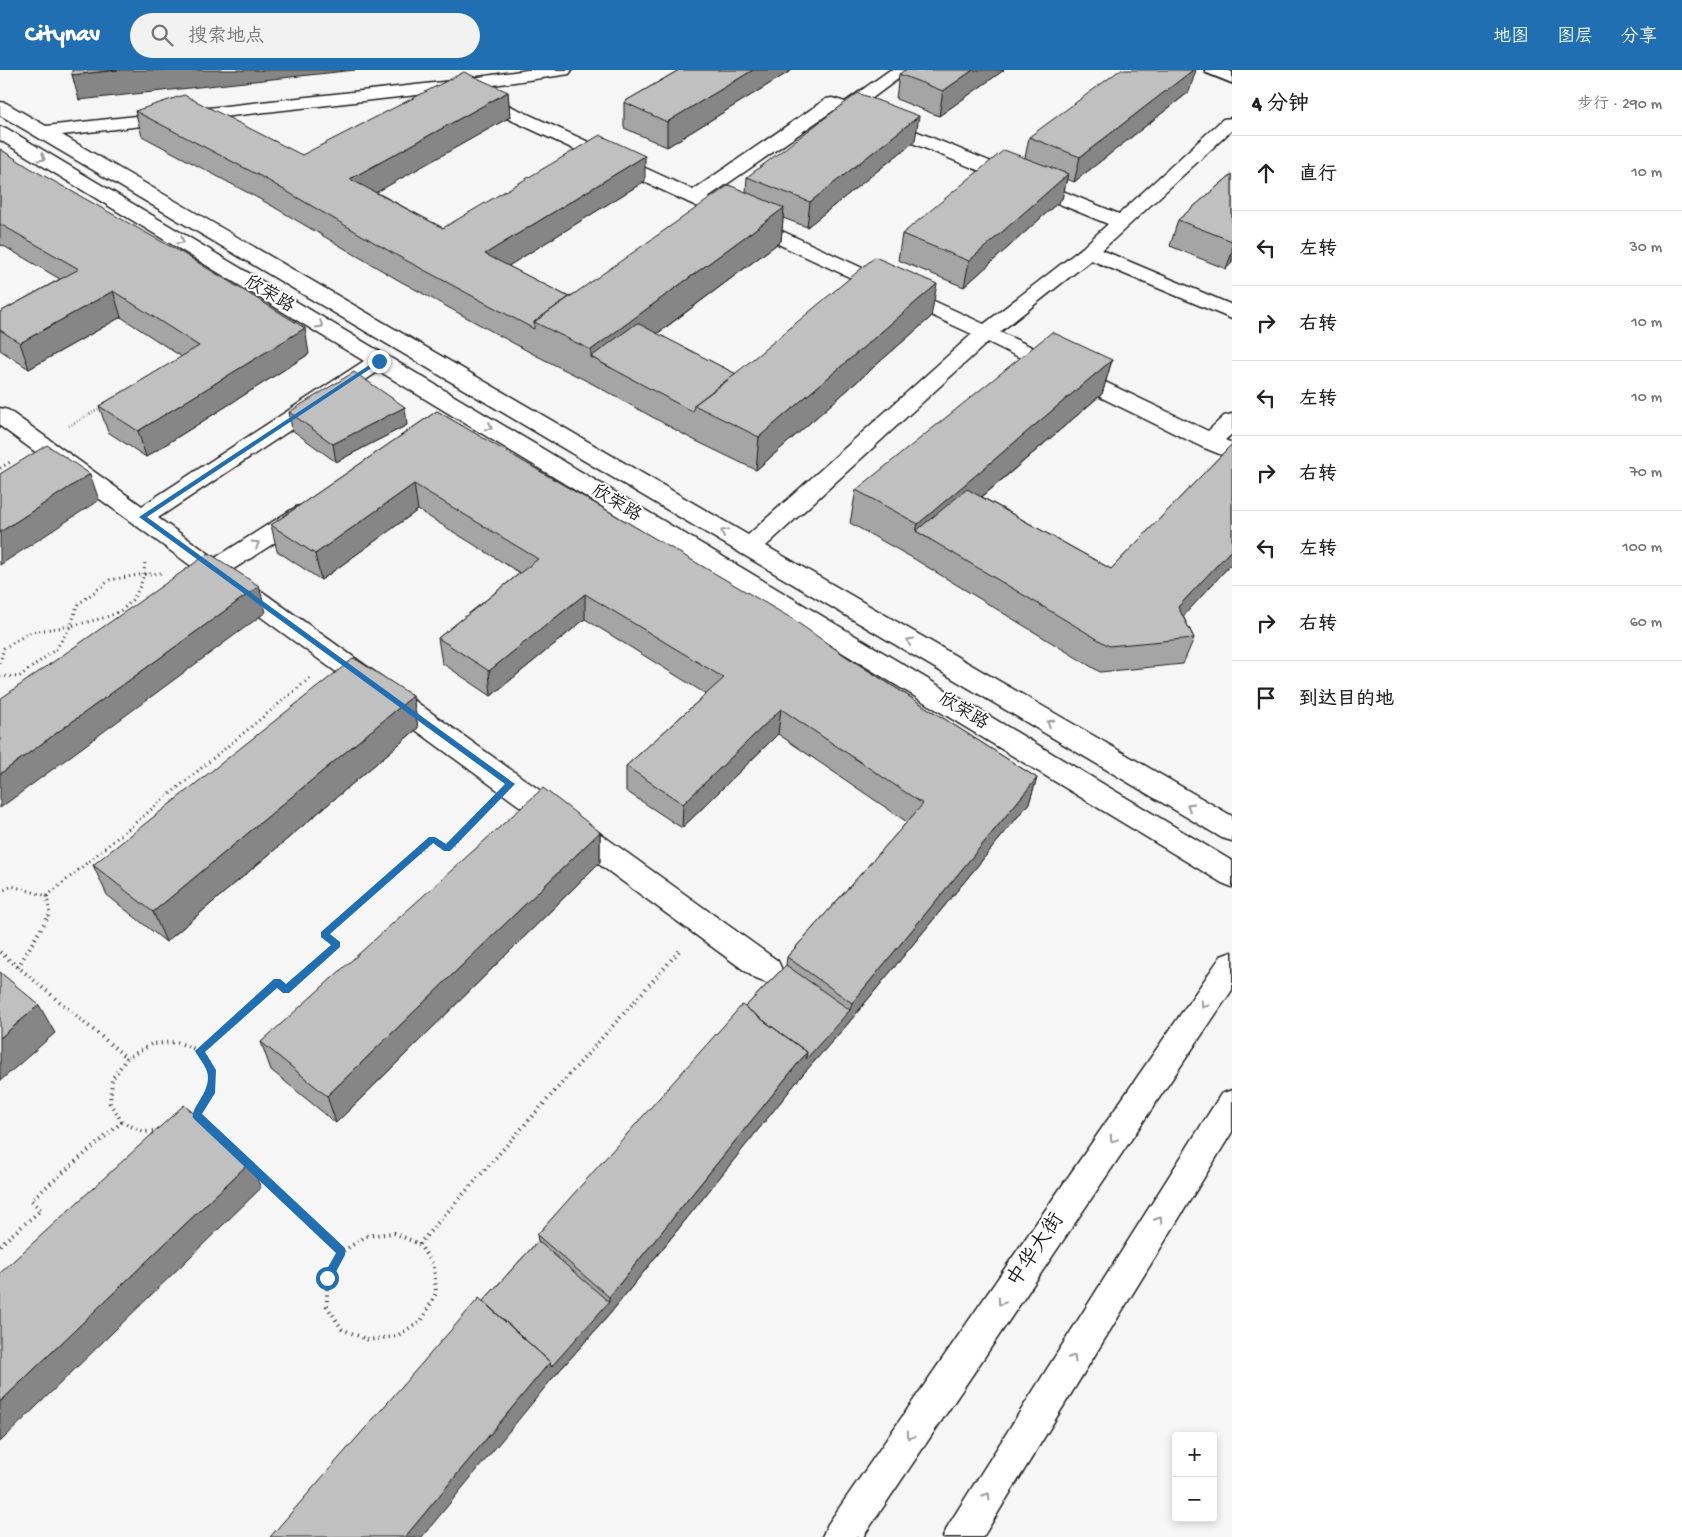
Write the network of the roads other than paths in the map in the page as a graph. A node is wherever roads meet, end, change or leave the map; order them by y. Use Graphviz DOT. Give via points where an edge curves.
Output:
graph roads {
  1 [pos="563,70"];
  2 [pos="901,70"];
  3 [pos="1212,70"];
  4 [pos="1232,78"];
  5 [pos="452,86"];
  6 [pos="0,107"];
  7 [pos="846,108"];
  8 [pos="1229,123"];
  9 [pos="0,132"];
  10 [pos="43,132"];
  11 [pos="695,198"];
  12 [pos="1121,222"];
  13 [pos="1089,252"];
  14 [pos="1232,313"];
  15 [pos="986,333"];
  16 [pos="379,361"];
  17 [pos="0,414"];
  18 [pos="1232,421"];
  19 [pos="1210,442"];
  20 [pos="1232,452"];
  21 [pos="322,501"];
  22 [pos="142,517"];
  23 [pos="750,547"];
  24 [pos="214,570"];
  25 [pos="1232,830"];
  26 [pos="1232,875"];
  27 [pos="1232,965"];
  28 [pos="767,970"];
  29 [pos="1232,1104"];
  30 [pos="841,1537"];
  31 [pos="962,1537"];
  1 -- 5 [label="street"];
  2 -- 7 [label="street"];
  3 -- 4 [label="lane"];
  5 -- 10 [label="street"];
  5 -- 11 [label="street"];
  6 -- 10 [label="street, 欣荣路"];
  7 -- 11 [label="street" via="832,103"];
  7 -- 12 [label="street"];
  8 -- 12 [label="street"];
  9 -- 16 [label="street, 欣荣路, one-way"];
  23 -- 10 [label="street, 欣荣路, one-way"];
  11 -- 15 [label="street"];
  12 -- 13 [label="street"];
  13 -- 14 [label="street"];
  13 -- 15 [label="street"];
  15 -- 19 [label="street"];
  15 -- 23 [label="street"];
  16 -- 22 [label="street"];
  16 -- 26 [label="street, 欣荣路, one-way" via="455,417"];
  17 -- 22 [label="street"];
  18 -- 19 [label="street"];
  19 -- 20 [label="street"];
  24 -- 21 [label="street, one-way"];
  22 -- 24 [label="street"];
  25 -- 23 [label="street, 欣荣路, one-way"];
  24 -- 28 [label="street"];
  27 -- 30 [label="street, 中华大街, one-way"];
  31 -- 29 [label="street, one-way"];
}
